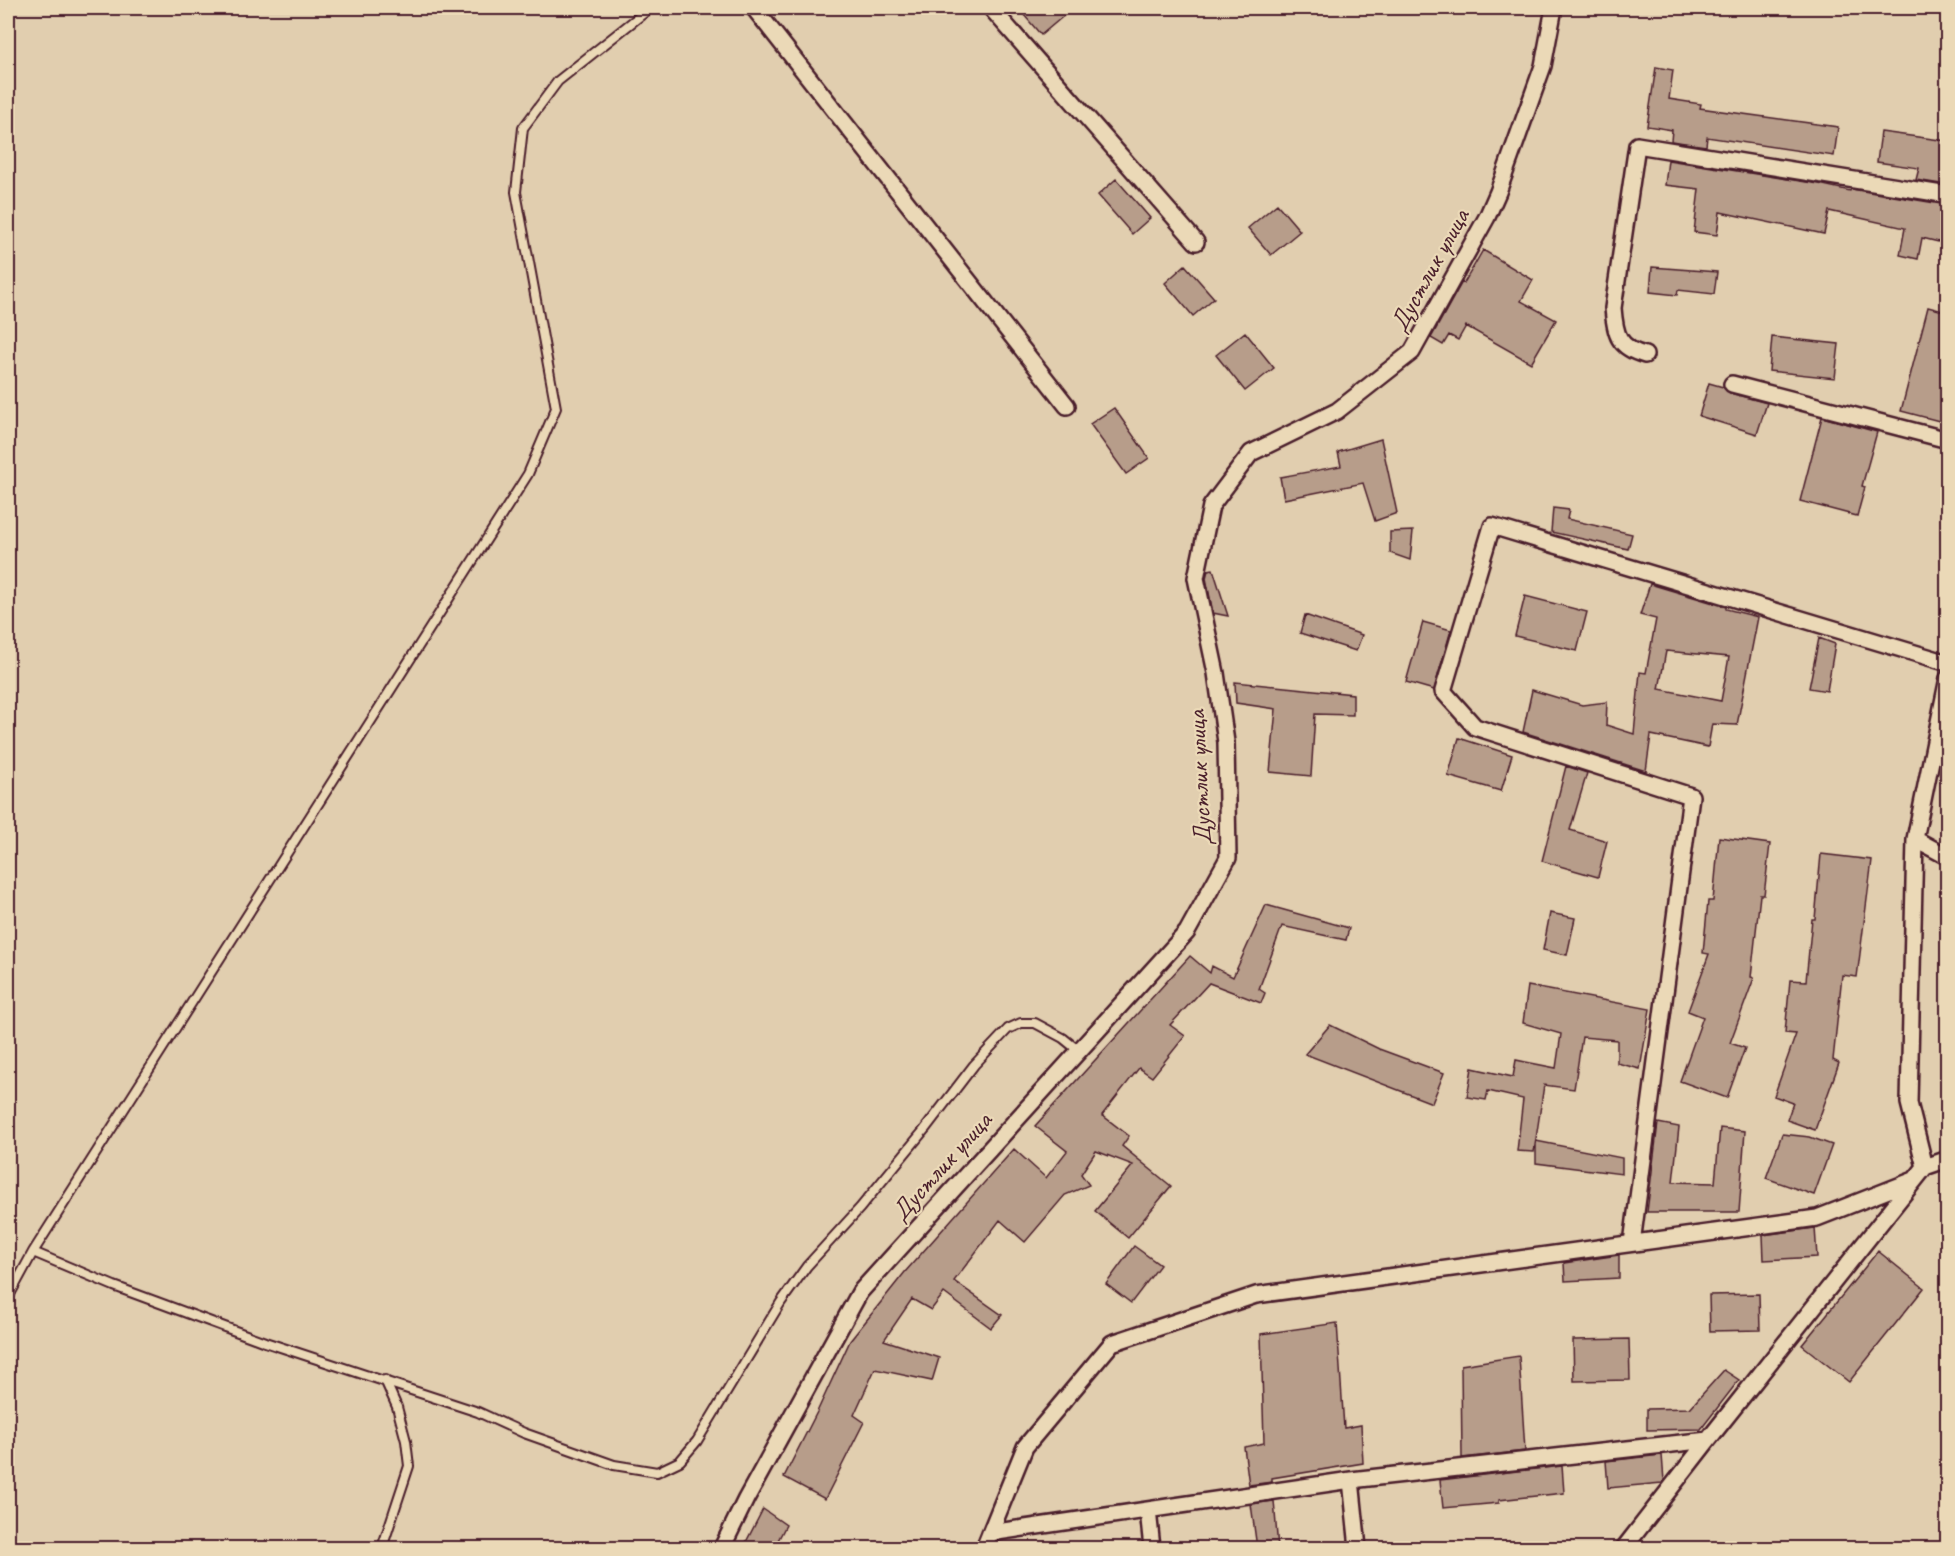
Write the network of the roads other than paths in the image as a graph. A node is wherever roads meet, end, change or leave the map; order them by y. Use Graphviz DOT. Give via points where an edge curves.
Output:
graph roads {
  1 [pos="650,8"];
  2 [pos="754,8"];
  3 [pos="991,8"];
  4 [pos="1554,8"];
  5 [pos="1947,195"];
  6 [pos="1196,242"];
  7 [pos="1645,356"];
  8 [pos="1732,384"];
  9 [pos="1067,406"];
  10 [pos="1947,440"];
  11 [pos="1947,663"];
  12 [pos="1947,678"];
  13 [pos="1915,839"];
  14 [pos="1947,857"];
  15 [pos="1079,1051"];
  16 [pos="1947,1159"];
  17 [pos="1925,1167"];
  18 [pos="1914,1180"];
  19 [pos="1632,1243"];
  20 [pos="33,1252"];
  21 [pos="8,1298"];
  22 [pos="385,1380"];
  23 [pos="1708,1440"];
  24 [pos="1351,1480"];
  25 [pos="1148,1510"];
  26 [pos="990,1533"];
  27 [pos="382,1548"];
  28 [pos="722,1548"];
  29 [pos="984,1548"];
  30 [pos="1152,1548"];
  31 [pos="1358,1548"];
  32 [pos="1624,1548"];
  1 -- 20 [label="lane" via="558,81 523,128 516,192 556,408 528,474"];
  2 -- 9 [label="street"];
  3 -- 6 [label="street"];
  4 -- 15 [label="street, Дустлик улица" via="1544,66 1498,192 1412,352 1337,411 1251,453 1211,506 1196,578 1226,742 1228,858 1187,932"];
  5 -- 7 [label="street" via="1637,144 1612,308 1615,331 1629,351"];
  8 -- 10 [label="street"];
  11 -- 19 [label="street" via="1492,526 1443,691 1475,727 1691,796"];
  12 -- 13 [label="street"];
  13 -- 14 [label="street"];
  13 -- 17 [label="street" via="1910,1103"];
  15 -- 22 [label="lane" via="1035,1023 1021,1023 1008,1029 807,1266 697,1441 680,1461 657,1472 614,1465"];
  15 -- 28 [label="street, Дустлик улица" via="860,1292"];
  16 -- 17 [label="street"];
  17 -- 18 [label="street"];
  18 -- 19 [label="street" via="1817,1218"];
  18 -- 23 [label="street"];
  19 -- 26 [label="street" via="1256,1295 1112,1343 1025,1447"];
  20 -- 21 [label="lane"];
  20 -- 22 [label="lane" via="265,1342"];
  22 -- 27 [label="lane" via="397,1407 409,1466"];
  23 -- 24 [label="street"];
  23 -- 32 [label="street"];
  24 -- 25 [label="street"];
  24 -- 31 [label="street"];
  25 -- 26 [label="street"];
  25 -- 30 [label="street"];
  26 -- 29 [label="street"];
}
